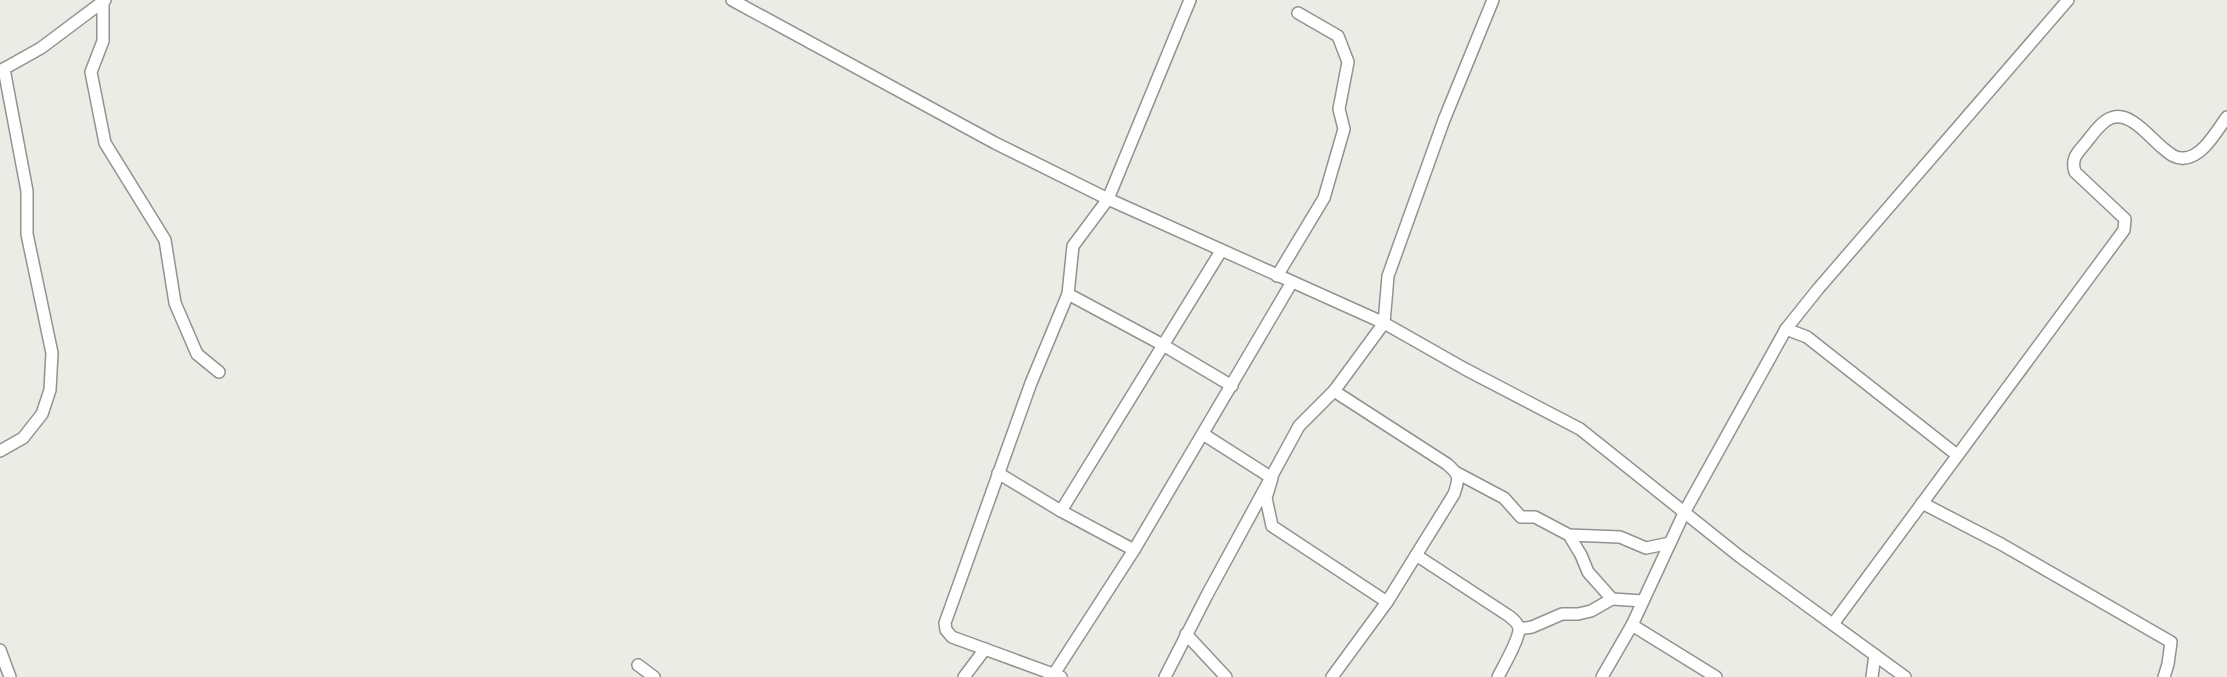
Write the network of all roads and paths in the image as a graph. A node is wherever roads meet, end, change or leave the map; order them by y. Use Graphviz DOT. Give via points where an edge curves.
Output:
graph roads {
  1 [pos="104,0"];
  2 [pos="732,0"];
  3 [pos="1190,0"];
  4 [pos="1493,0"];
  5 [pos="2068,0"];
  6 [pos="1298,13"];
  7 [pos="2,70"];
  8 [pos="2227,117"];
  9 [pos="1108,199"];
  10 [pos="1221,251"];
  11 [pos="1277,276"];
  12 [pos="1292,282"];
  13 [pos="1068,294"];
  14 [pos="1384,323"];
  15 [pos="1786,329"];
  16 [pos="1163,345"];
  17 [pos="218,372"];
  18 [pos="1232,386"];
  19 [pos="1334,391"];
  20 [pos="1203,434"];
  21 [pos="0,451"];
  22 [pos="1958,455"];
  23 [pos="1457,473"];
  24 [pos="998,474"];
  25 [pos="1272,478"];
  26 [pos="1922,503"];
  27 [pos="1061,511"];
  28 [pos="1684,511"];
  29 [pos="1569,535"];
  30 [pos="1670,543"];
  31 [pos="1134,550"];
  32 [pos="1416,555"];
  33 [pos="1612,599"];
  34 [pos="1643,601"];
  35 [pos="1387,602"];
  36 [pos="1832,624"];
  37 [pos="1632,626"];
  38 [pos="1519,629"];
  39 [pos="1186,634"];
  40 [pos="985,649"];
  41 [pos="0,650"];
  42 [pos="1876,654"];
  43 [pos="638,665"];
  44 [pos="1056,676"];
  45 [pos="10,677"];
  46 [pos="654,677"];
  47 [pos="964,677"];
  48 [pos="1166,677"];
  49 [pos="1226,677"];
  50 [pos="1332,677"];
  51 [pos="1498,677"];
  52 [pos="1602,677"];
  53 [pos="1716,677"];
  54 [pos="1872,677"];
  55 [pos="1905,677"];
  56 [pos="2164,677"];
  1 -- 7 [label="street" via="41,48"];
  1 -- 17 [label="street" via="103,41 91,72 105,143 165,240 175,303 196,354"];
  2 -- 9 [label="street"];
  3 -- 9 [label="street"];
  4 -- 14 [label="street" via="1444,120 1388,276"];
  5 -- 15 [label="street"];
  6 -- 11 [label="street" via="1338,36 1348,62 1339,110 1344,129 1324,198"];
  7 -- 21 [label="street" via="27,191 28,234 52,353 50,390 42,414 22,438"];
  8 -- 22 [label="street" via="2192,157 2174,157 2121,116 2110,118 2098,128 2075,156 2072,163 2075,172 2125,219 2124,230"];
  9 -- 10 [label="street"];
  9 -- 13 [label="street" via="1073,246"];
  10 -- 11 [label="street"];
  10 -- 16 [label="street"];
  11 -- 12 [label="street"];
  12 -- 14 [label="street"];
  12 -- 18 [label="street"];
  13 -- 16 [label="street"];
  13 -- 24 [label="street"];
  14 -- 19 [label="street"];
  14 -- 28 [label="street" via="1580,429"];
  15 -- 22 [label="street" via="1807,336"];
  15 -- 28 [label="street"];
  16 -- 18 [label="street"];
  16 -- 27 [label="street"];
  18 -- 20 [label="street"];
  19 -- 23 [label="street"];
  19 -- 25 [label="street" via="1299,426"];
  20 -- 25 [label="street"];
  20 -- 31 [label="street"];
  22 -- 26 [label="street"];
  23 -- 29 [label="street" via="1504,498 1521,517 1535,517"];
  23 -- 32 [label="street" via="1459,480 1454,494"];
  24 -- 27 [label="street"];
  24 -- 40 [label="street" via="945,623 952,637"];
  25 -- 35 [label="street" via="1266,498 1272,526"];
  25 -- 39 [label="street"];
  26 -- 36 [label="street"];
  26 -- 56 [label="street" via="2010,549 2171,642"];
  27 -- 31 [label="street"];
  28 -- 30 [label="street"];
  28 -- 36 [label="street"];
  29 -- 30 [label="street" via="1620,537 1646,548"];
  29 -- 33 [label="street" via="1588,572"];
  30 -- 34 [label="street"];
  31 -- 44 [label="street"];
  32 -- 35 [label="street"];
  32 -- 38 [label="street" via="1509,616"];
  33 -- 34 [label="street"];
  33 -- 38 [label="street" via="1591,611 1562,614"];
  34 -- 37 [label="street"];
  35 -- 50 [label="street"];
  36 -- 42 [label="street"];
  37 -- 52 [label="street"];
  37 -- 53 [label="street"];
  38 -- 51 [label="street"];
  39 -- 48 [label="street"];
  39 -- 49 [label="street"];
  40 -- 44 [label="street"];
  40 -- 47 [label="street"];
  41 -- 45 [label="street"];
  42 -- 54 [label="street"];
  42 -- 55 [label="street"];
  43 -- 46 [label="street"];
}
